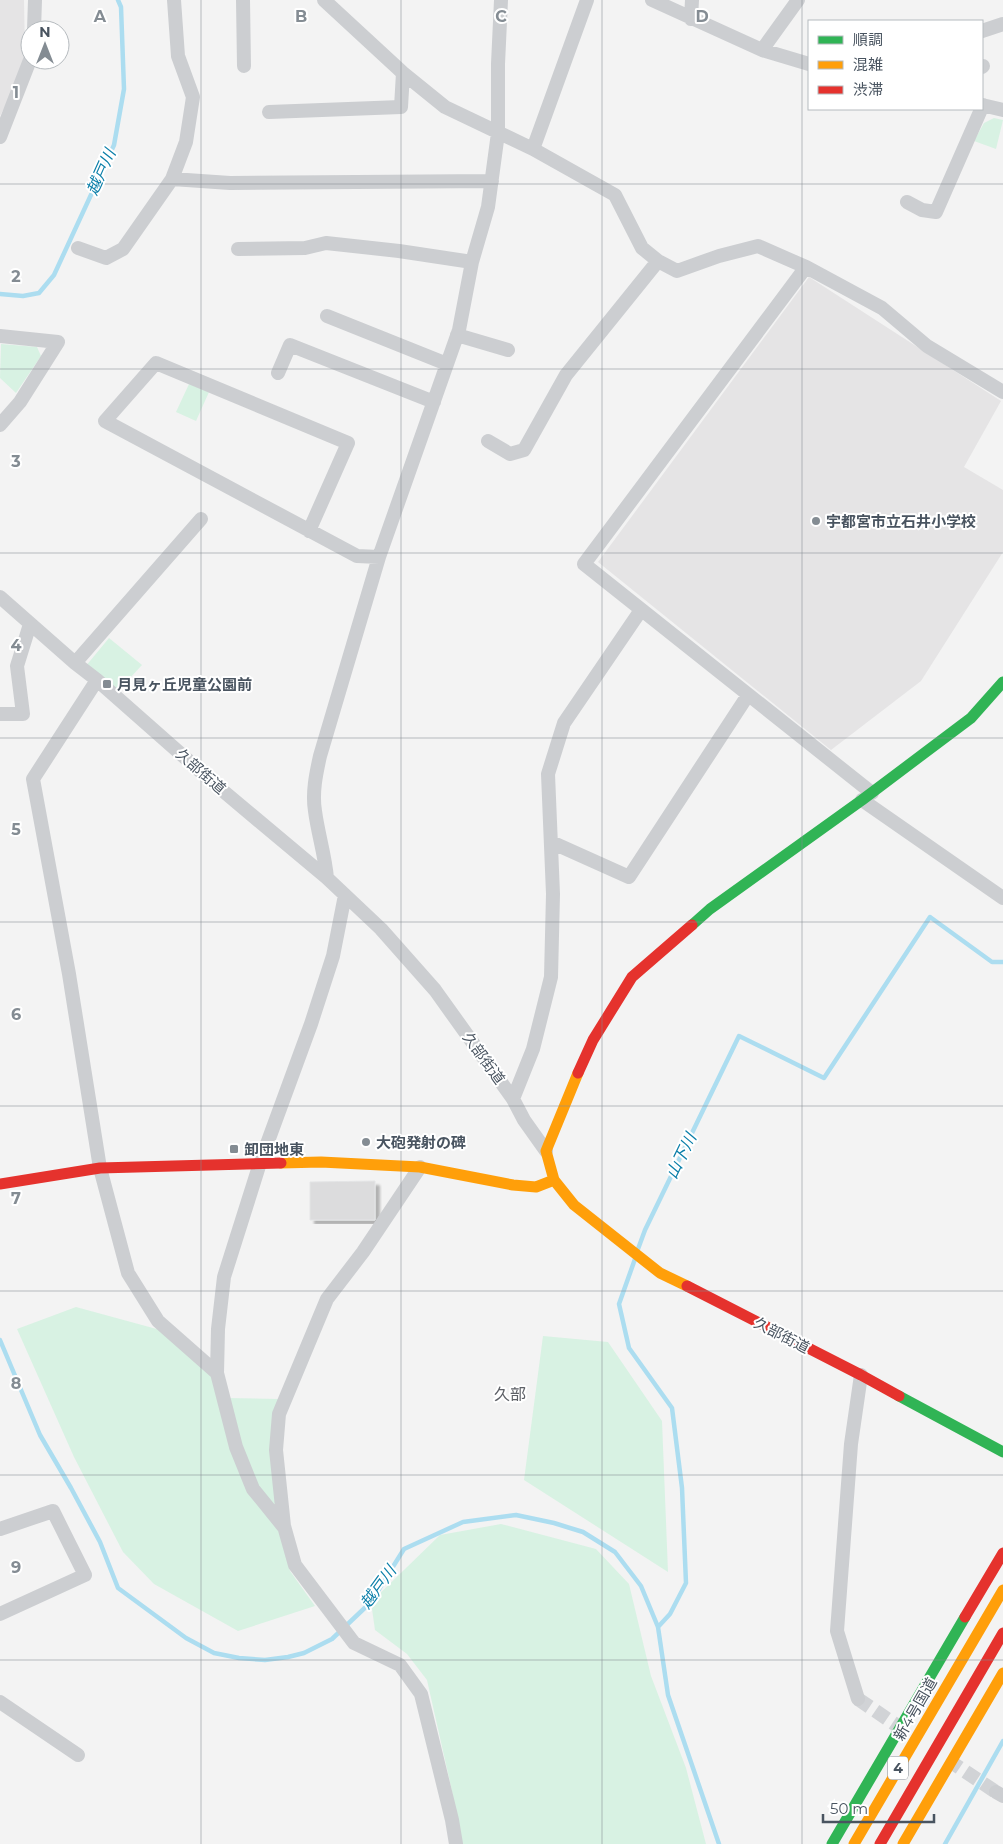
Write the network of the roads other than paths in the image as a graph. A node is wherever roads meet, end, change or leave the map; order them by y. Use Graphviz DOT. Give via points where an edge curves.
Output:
graph roads {
  1 [pos="36,0"];
  2 [pos="174,0"];
  3 [pos="243,0"];
  4 [pos="324,0"];
  5 [pos="501,0"];
  6 [pos="587,0"];
  7 [pos="652,0"];
  8 [pos="692,0"];
  9 [pos="796,1"];
  10 [pos="691,19"];
  11 [pos="35,20"];
  12 [pos="1003,24"];
  13 [pos="983,31"];
  14 [pos="762,50"];
  15 [pos="808,64"];
  16 [pos="244,66"];
  17 [pos="26,70"];
  18 [pos="403,73"];
  19 [pos="983,105"];
  20 [pos="981,110"];
  21 [pos="1003,110"];
  22 [pos="269,112"];
  23 [pos="498,133"];
  24 [pos="0,137"];
  25 [pos="533,149"];
  26 [pos="172,179"];
  27 [pos="492,181"];
  28 [pos="907,202"];
  29 [pos="78,248"];
  30 [pos="238,249"];
  31 [pos="658,261"];
  32 [pos="472,262"];
  33 [pos="806,267"];
  34 [pos="327,316"];
  35 [pos="457,335"];
  36 [pos="0,336"];
  37 [pos="508,350"];
  38 [pos="447,364"];
  39 [pos="278,373"];
  40 [pos="1003,392"];
  41 [pos="434,402"];
  42 [pos="0,425"];
  43 [pos="488,442"];
  44 [pos="201,519"];
  45 [pos="309,531"];
  46 [pos="379,557"];
  47 [pos="0,598"];
  48 [pos="641,610"];
  49 [pos="30,624"];
  50 [pos="75,663"];
  51 [pos="97,680"];
  52 [pos="1003,682"];
  53 [pos="748,695"];
  54 [pos="0,714"];
  55 [pos="867,796"];
  56 [pos="551,842"];
  57 [pos="327,878"];
  58 [pos="345,895"];
  59 [pos="1003,898"];
  60 [pos="513,1099"];
  61 [pos="546,1151"];
  62 [pos="260,1164"];
  63 [pos="420,1167"];
  64 [pos="100,1168"];
  65 [pos="554,1180"];
  66 [pos="0,1184"];
  67 [pos="217,1373"];
  68 [pos="861,1375"];
  69 [pos="1003,1452"];
  70 [pos="284,1526"];
  71 [pos="0,1529"];
  72 [pos="1003,1553"];
  73 [pos="1003,1590"];
  74 [pos="0,1614"];
  75 [pos="1003,1634"];
  76 [pos="1003,1673"];
  77 [pos="858,1699"];
  78 [pos="0,1702"];
  79 [pos="78,1755"];
  80 [pos="456,1844"];
  81 [pos="832,1844"];
  82 [pos="854,1844"];
  83 [pos="880,1844"];
  84 [pos="903,1844"];
  1 -- 11 [label="street"];
  2 -- 26 [label="street" via="178,56 193,98 186,142"];
  3 -- 16 [label="street"];
  4 -- 18 [label="street"];
  5 -- 23 [label="street"];
  6 -- 25 [label="street"];
  7 -- 10 [label="street"];
  8 -- 10 [label="street"];
  9 -- 14 [label="street"];
  10 -- 14 [label="street"];
  12 -- 13 [label="street"];
  14 -- 15 [label="street"];
  17 -- 24 [label="street"];
  18 -- 22 [label="street" via="401,107"];
  18 -- 23 [label="street" via="445,107"];
  19 -- 21 [label="street"];
  20 -- 28 [label="street" via="936,212 922,210"];
  23 -- 25 [label="street"];
  23 -- 27 [label="street"];
  25 -- 31 [label="street" via="615,195 642,248"];
  26 -- 27 [label="street" via="230,184"];
  26 -- 29 [label="street" via="123,249 106,258"];
  27 -- 32 [label="street"];
  30 -- 32 [label="street" via="305,248 326,244"];
  31 -- 33 [label="street" via="677,272 758,246"];
  31 -- 43 [label="street" via="566,375 524,450 510,454"];
  32 -- 35 [label="street"];
  33 -- 40 [label="street" via="882,308 927,346"];
  33 -- 48 [label="street" via="584,564"];
  34 -- 38 [label="street"];
  35 -- 37 [label="street"];
  35 -- 38 [label="street"];
  36 -- 42 [label="street" via="58,342 20,402"];
  38 -- 41 [label="street"];
  39 -- 41 [label="street" via="290,345"];
  41 -- 46 [label="street"];
  44 -- 50 [label="street"];
  45 -- 45 [label="street" via="147,444 105,421 156,363 348,443"];
  45 -- 46 [label="street" via="357,556"];
  46 -- 57 [label="street" via="315,780 314,810"];
  47 -- 49 [label="street, 久部街道"];
  48 -- 53 [label="street"];
  48 -- 56 [label="street" via="564,723 548,774"];
  49 -- 50 [label="street, 久部街道"];
  49 -- 54 [label="street" via="17,666 23,714"];
  50 -- 51 [label="street, 久部街道"];
  51 -- 57 [label="street, 久部街道"];
  51 -- 64 [label="street" via="33,779"];
  52 -- 55 [label="main road" via="971,718"];
  53 -- 55 [label="street"];
  53 -- 56 [label="street" via="629,877"];
  55 -- 59 [label="street"];
  55 -- 61 [label="main road" via="710,909 632,977 593,1040"];
  56 -- 60 [label="street" via="551,977 533,1049"];
  57 -- 58 [label="street, 久部街道"];
  58 -- 60 [label="street, 久部街道" via="381,928 435,990"];
  58 -- 62 [label="street" via="333,956"];
  60 -- 61 [label="street, 久部街道"];
  61 -- 65 [label="main road, 久部街道"];
  62 -- 63 [label="main road" via="348,1163"];
  62 -- 64 [label="main road"];
  62 -- 67 [label="street" via="224,1277"];
  63 -- 65 [label="main road" via="536,1187"];
  63 -- 70 [label="street" via="363,1252 327,1298 279,1414 276,1450"];
  64 -- 66 [label="main road"];
  64 -- 67 [label="street" via="128,1272 158,1321"];
  65 -- 68 [label="main road, 久部街道" via="574,1205 660,1273"];
  67 -- 70 [label="street" via="236,1447 253,1489"];
  68 -- 69 [label="main road, 久部街道"];
  68 -- 77 [label="street" via="851,1444 837,1631"];
  70 -- 80 [label="street" via="295,1565 354,1642 400,1665 421,1694"];
  71 -- 74 [label="street" via="53,1511 85,1575"];
  72 -- 81 [label="main road"];
  73 -- 82 [label="main road, 新4号国道 / 4"];
  75 -- 83 [label="main road, 4"];
  76 -- 84 [label="main road"];
  78 -- 79 [label="street"];
}
